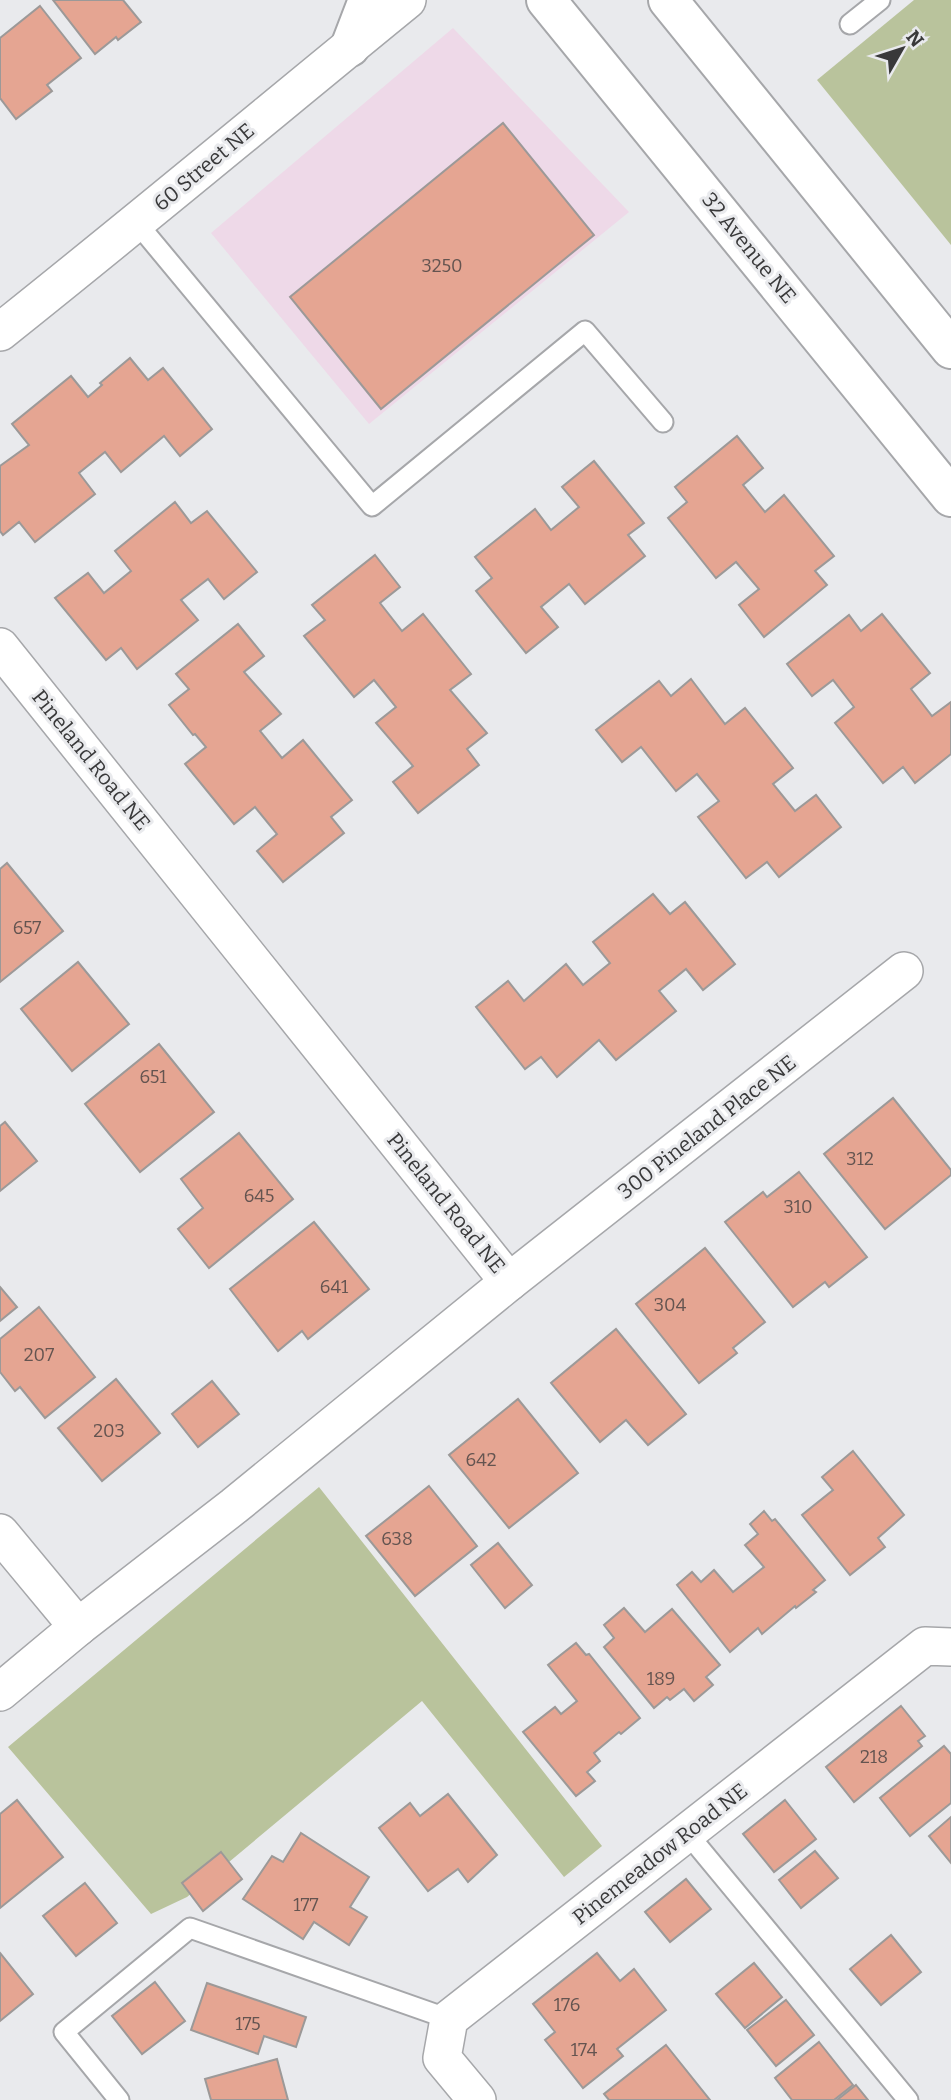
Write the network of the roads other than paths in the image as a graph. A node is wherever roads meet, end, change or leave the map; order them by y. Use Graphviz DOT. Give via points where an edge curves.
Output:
graph roads {
  1 [pos="368,0"];
  2 [pos="407,0"];
  3 [pos="546,0"];
  4 [pos="668,0"];
  5 [pos="696,0"];
  6 [pos="880,0"];
  7 [pos="850,24"];
  8 [pos="350,47"];
  9 [pos="714,57"];
  10 [pos="137,223"];
  11 [pos="0,332"];
  12 [pos="951,349"];
  13 [pos="663,422"];
  14 [pos="951,497"];
  15 [pos="0,647"];
  16 [pos="904,971"];
  17 [pos="509,1282"];
  18 [pos="0,1533"];
  19 [pos="78,1627"];
  20 [pos="951,1647"];
  21 [pos="0,1692"];
  22 [pos="687,1833"];
  23 [pos="449,2019"];
  24 [pos="119,2100"];
  25 [pos="477,2100"];
  26 [pos="908,2100"];
  1 -- 8 [label="main road"];
  2 -- 8 [label="street, 60 Street NE"];
  3 -- 14 [label="main road, 32 Avenue NE"];
  4 -- 9 [label="main road"];
  5 -- 9 [label="main road"];
  6 -- 7 [label="lane"];
  8 -- 10 [label="street, 60 Street NE"];
  9 -- 12 [label="main road"];
  10 -- 11 [label="street, 60 Street NE"];
  10 -- 13 [label="lane" via="372,506 585,331"];
  15 -- 17 [label="street, Pineland Road NE"];
  16 -- 17 [label="street, 300 Pineland Place NE"];
  17 -- 19 [label="street, Pineland Road NE"];
  18 -- 19 [label="street"];
  19 -- 21 [label="street, Pineland Road NE"];
  20 -- 22 [label="street, Pinemeadow Road NE" via="925,1646"];
  22 -- 23 [label="street, Pinemeadow Road NE"];
  22 -- 26 [label="lane"];
  23 -- 24 [label="lane" via="190,1928 64,2032"];
  23 -- 25 [label="street" via="442,2058"];
}
